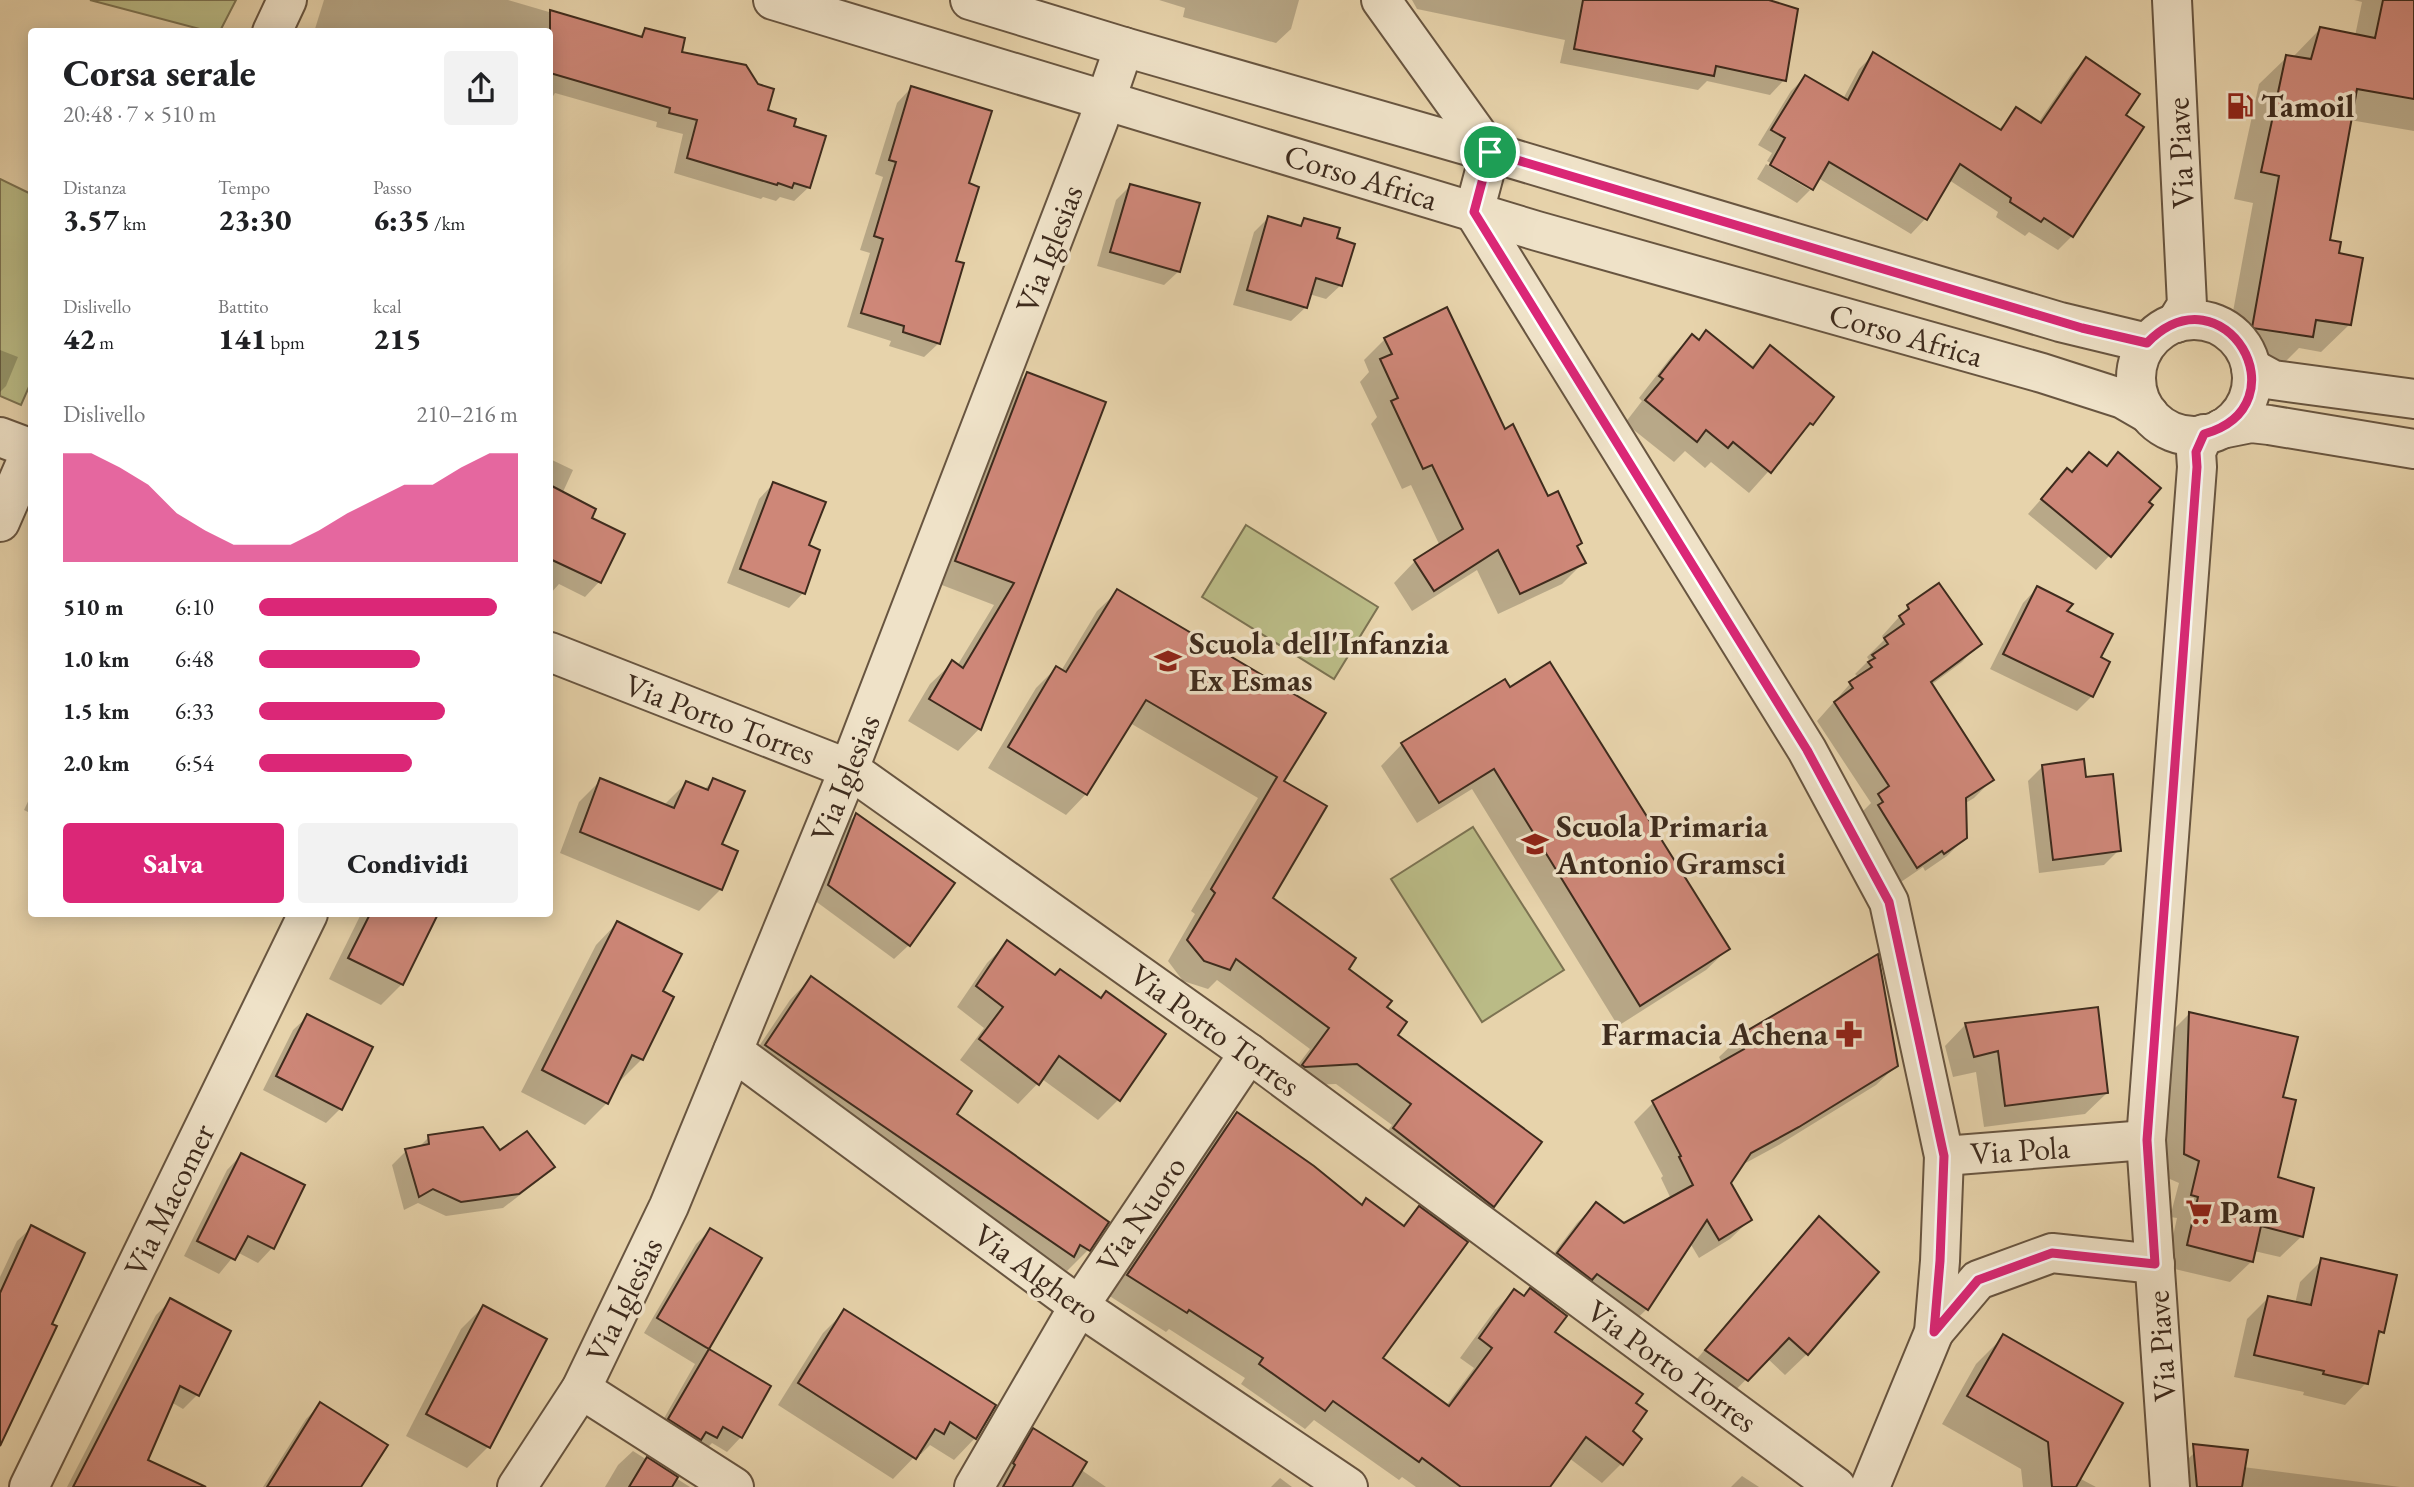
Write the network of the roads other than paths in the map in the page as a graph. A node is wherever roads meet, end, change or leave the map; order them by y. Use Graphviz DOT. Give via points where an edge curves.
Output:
graph roads {
  1 [pos="287,0"];
  2 [pos="773,0"];
  3 [pos="970,0"];
  4 [pos="1381,0"];
  5 [pos="2172,0"];
  6 [pos="274,28"];
  7 [pos="1124,47"];
  8 [pos="1106,101"];
  9 [pos="1490,152"];
  10 [pos="1474,212"];
  11 [pos="2178,323"];
  12 [pos="2251,368"];
  13 [pos="2414,399"];
  14 [pos="2149,414"];
  15 [pos="0,437"];
  16 [pos="2201,437"];
  17 [pos="28,448"];
  18 [pos="2414,449"];
  19 [pos="28,456"];
  20 [pos="0,522"];
  21 [pos="553,653"];
  22 [pos="849,769"];
  23 [pos="307,917"];
  24 [pos="733,1051"];
  25 [pos="1249,1053"];
  26 [pos="2147,1140"];
  27 [pos="1944,1156"];
  28 [pos="2155,1264"];
  29 [pos="1079,1306"];
  30 [pos="1934,1332"];
  31 [pos="581,1389"];
  32 [pos="29,1487"];
  33 [pos="517,1487"];
  34 [pos="734,1487"];
  35 [pos="974,1487"];
  36 [pos="1348,1487"];
  37 [pos="1836,1487"];
  38 [pos="1870,1487"];
  39 [pos="2171,1487"];
  1 -- 6 [label="street"];
  2 -- 8 [label="street, Corso Africa"];
  3 -- 7 [label="street, Corso Africa"];
  4 -- 9 [label="street"];
  5 -- 11 [label="street, Via Piave"];
  7 -- 8 [label="street, Via Iglesias"];
  7 -- 9 [label="street, Corso Africa"];
  8 -- 10 [label="street, Corso Africa"];
  8 -- 22 [label="street, Via Iglesias"];
  9 -- 10 [label="street"];
  9 -- 11 [label="street, Corso Africa" via="2071,325"];
  10 -- 14 [label="street, Corso Africa" via="2042,373 2123,399"];
  10 -- 27 [label="street" via="1807,750 1889,902"];
  11 -- 12 [label="street" via="2217,325 2235,337"];
  11 -- 14 [label="street" via="2140,356 2137,386"];
  12 -- 13 [label="street" via="2273,380"];
  12 -- 16 [label="street" via="2246,403 2231,422"];
  14 -- 16 [label="street" via="2158,424"];
  15 -- 17 [label="street"];
  16 -- 18 [label="street" via="2251,423"];
  16 -- 26 [label="street, Via Piave"];
  19 -- 20 [label="street"];
  21 -- 22 [label="street, Via Porto Torres"];
  22 -- 24 [label="street, Via Iglesias"];
  22 -- 25 [label="street, Via Porto Torres"];
  23 -- 32 [label="street, Via Macomer"];
  24 -- 29 [label="street, Via Alghero"];
  24 -- 31 [label="street, Via Iglesias" via="669,1206"];
  25 -- 29 [label="street, Via Nuoro"];
  25 -- 37 [label="street, Via Porto Torres"];
  26 -- 27 [label="street, Via Pola"];
  26 -- 28 [label="street, Via Piave"];
  27 -- 30 [label="street, Via Pola"];
  28 -- 30 [label="street, Via Pola" via="2052,1253 1978,1280"];
  28 -- 39 [label="street, Via Piave"];
  29 -- 35 [label="street, Via Nuoro"];
  29 -- 36 [label="street, Via Alghero"];
  30 -- 38 [label="street, Via Pola"];
  31 -- 33 [label="street, Via Iglesias"];
  31 -- 34 [label="street"];
}
